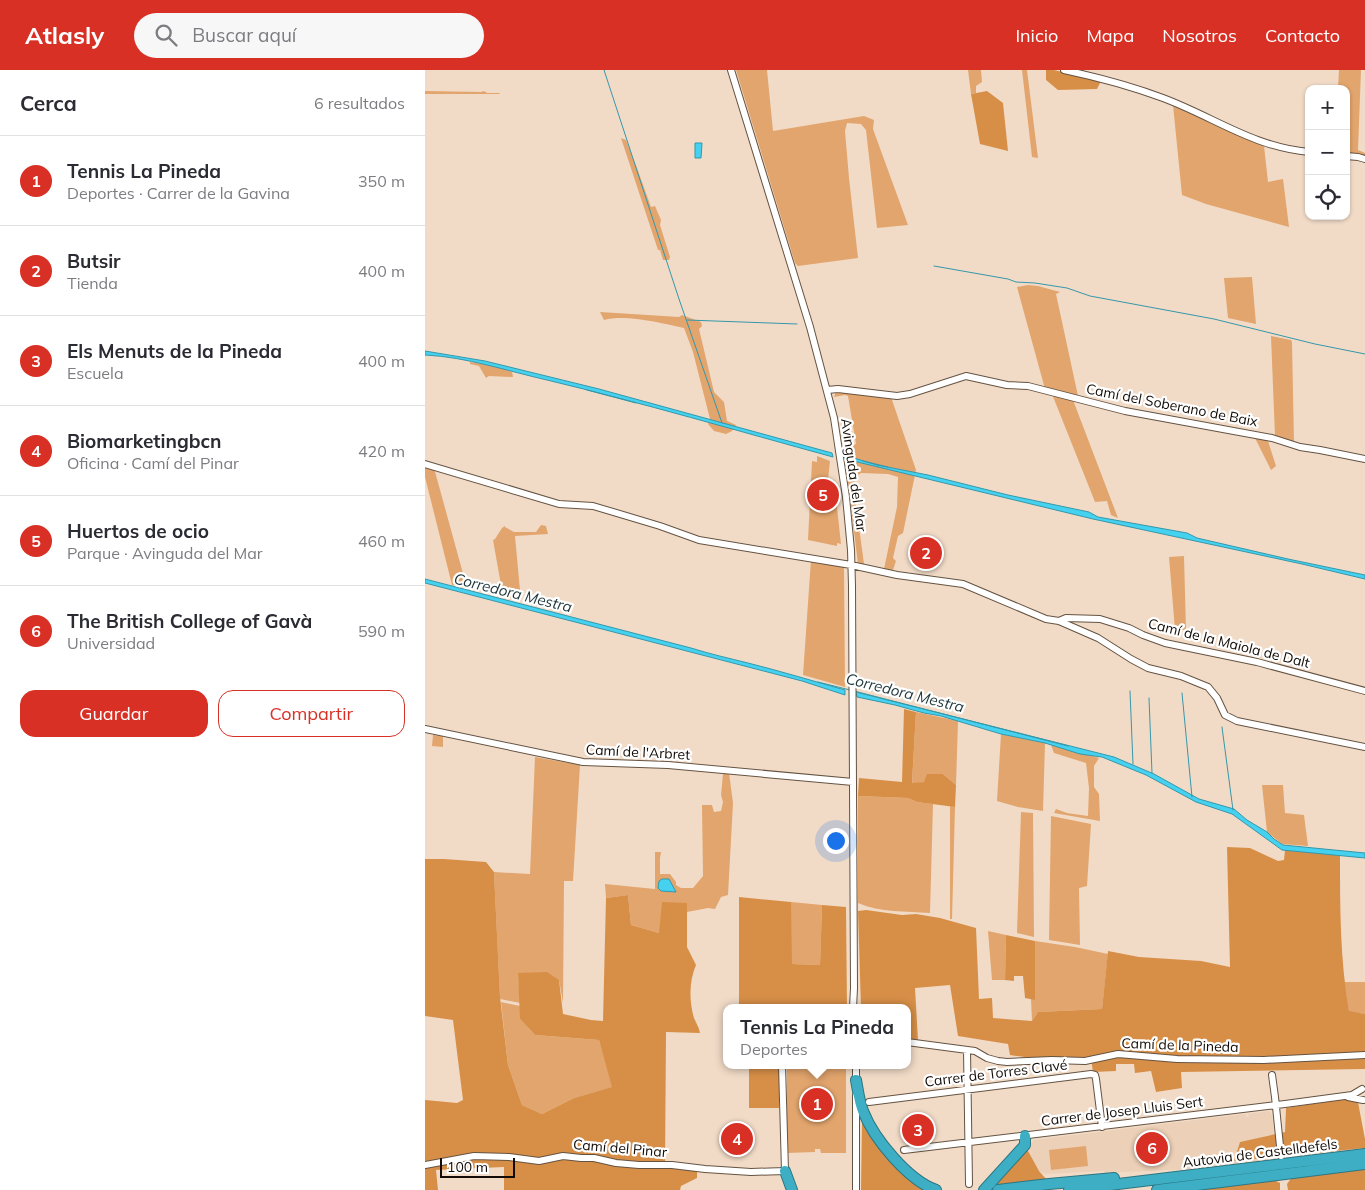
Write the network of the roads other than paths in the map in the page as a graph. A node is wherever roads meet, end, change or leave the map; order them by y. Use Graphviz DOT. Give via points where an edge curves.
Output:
graph roads {
  1 [pos="731,70"];
  2 [pos="1064,70"];
  3 [pos="1305,151"];
  4 [pos="1350,156"];
  5 [pos="1365,159"];
  6 [pos="827,390"];
  7 [pos="1365,459"];
  8 [pos="425,464"];
  9 [pos="851,565"];
  10 [pos="1059,621"];
  11 [pos="1365,690"];
  12 [pos="425,729"];
  13 [pos="1365,747"];
  14 [pos="853,782"];
  15 [pos="854,1004"];
  16 [pos="911,1043"];
  17 [pos="967,1050"];
  18 [pos="1365,1055"];
  19 [pos="782,1069"];
  20 [pos="855,1069"];
  21 [pos="1272,1075"];
  22 [pos="856,1080"];
  23 [pos="1363,1088"];
  24 [pos="968,1089"];
  25 [pos="1344,1096"];
  26 [pos="1364,1101"];
  27 [pos="869,1102"];
  28 [pos="1276,1105"];
  29 [pos="1102,1126"];
  30 [pos="1025,1136"];
  31 [pos="969,1143"];
  32 [pos="904,1150"];
  33 [pos="1365,1154"];
  34 [pos="1281,1156"];
  35 [pos="1365,1164"];
  36 [pos="425,1165"];
  37 [pos="785,1171"];
  38 [pos="1205,1174"];
  39 [pos="1048,1176"];
  40 [pos="1089,1180"];
  41 [pos="969,1184"];
  42 [pos="784,1190"];
  43 [pos="792,1190"];
  44 [pos="856,1190"];
  45 [pos="936,1190"];
  46 [pos="984,1190"];
  47 [pos="998,1190"];
  48 [pos="1069,1190"];
  49 [pos="1157,1190"];
  1 -- 6 [label="street, Avinguda del Mar"];
  2 -- 3 [label="street" via="1163,98 1272,146"];
  4 -- 5 [label="street"];
  6 -- 7 [label="street, Camí del Soberano de Baix" via="897,396 966,376 1028,386 1125,411 1273,438 1300,447"];
  6 -- 9 [label="street, Avinguda del Mar" via="840,451"];
  8 -- 9 [label="street" via="559,504 593,506 699,540"];
  9 -- 10 [label="street" via="963,584 1046,619"];
  9 -- 14 [label="street, Avinguda del Mar"];
  10 -- 11 [label="street, Camí de la Maiola de Dalt" via="1066,618 1101,619 1165,643 1257,662"];
  10 -- 13 [label="street" via="1098,638 1148,668 1208,686 1225,715 1237,721"];
  12 -- 14 [label="street, Camí de l'Arbret" via="583,762 668,765"];
  14 -- 15 [label="street, Avinguda del Mar"];
  16 -- 17 [label="street, Camí de la Pineda"];
  17 -- 18 [label="street, Camí de la Pineda" via="1007,1062 1089,1060 1118,1054 1255,1060"];
  17 -- 24 [label="street"];
  19 -- 37 [label="street"];
  20 -- 22 [label="street"];
  21 -- 28 [label="street"];
  22 -- 44 [label="street"];
  22 -- 45 [label="highway" via="863,1110 884,1145 909,1174"];
  23 -- 25 [label="street, Carrer de Josep Lluis Sert" via="1354,1095"];
  23 -- 26 [label="street, Carrer de Josep Lluis Sert" via="1360,1096"];
  24 -- 27 [label="street, Carrer de Torres Clavé"];
  24 -- 29 [label="street, Carrer de Torres Clavé" via="1095,1075"];
  24 -- 31 [label="street"];
  25 -- 26 [label="street, Carrer de Josep Lluis Sert"];
  25 -- 28 [label="street, Carrer de Josep Lluis Sert"];
  28 -- 29 [label="street, Carrer de Josep Lluis Sert"];
  28 -- 34 [label="street"];
  29 -- 30 [label="street, Carrer de Josep Lluis Sert"];
  30 -- 31 [label="street, Carrer de Josep Lluis Sert"];
  30 -- 46 [label="highway" via="1025,1145"];
  31 -- 32 [label="street, Carrer de Josep Lluis Sert"];
  31 -- 41 [label="street"];
  33 -- 38 [label="highway, Autovia de Castelldefels"];
  35 -- 49 [label="highway, Autovia de Castelldefels"];
  36 -- 37 [label="street, Camí del Pinar" via="474,1156 539,1161 563,1156 639,1165"];
  37 -- 42 [label="highway"];
  37 -- 43 [label="highway"];
  38 -- 40 [label="highway"];
  38 -- 48 [label="highway, Autovia de Castelldefels"];
  39 -- 40 [label="highway"];
  40 -- 47 [label="highway"];
}
